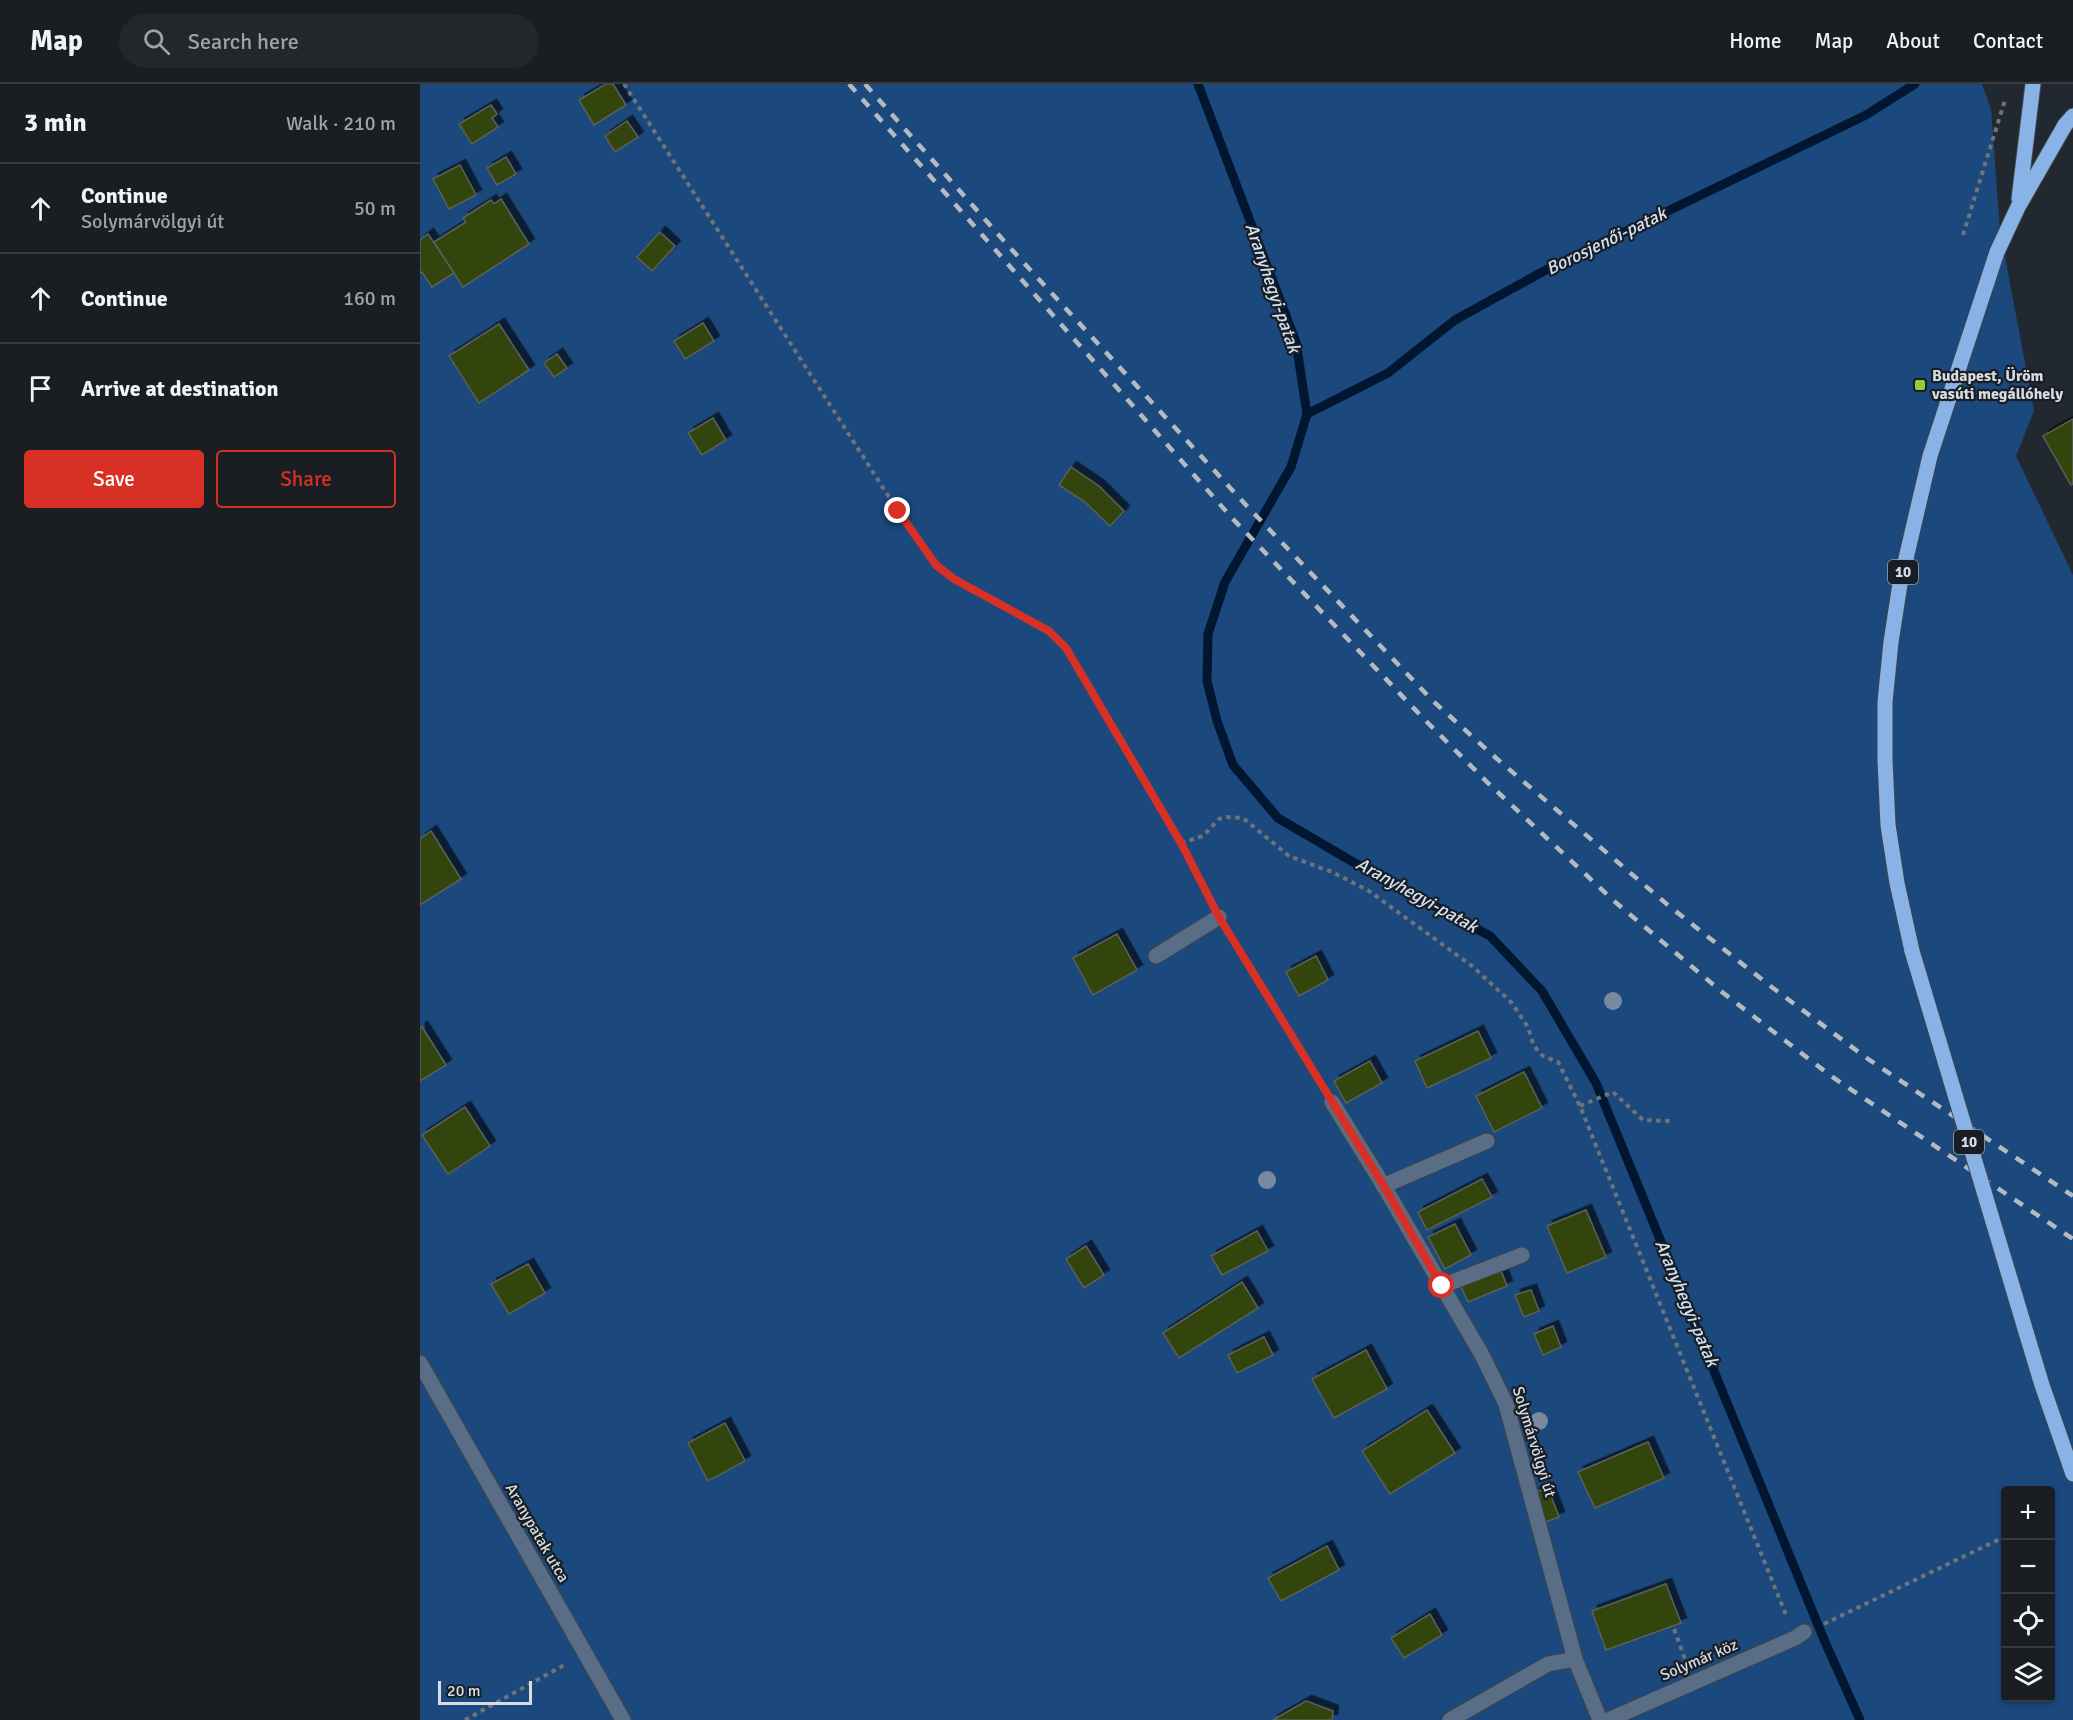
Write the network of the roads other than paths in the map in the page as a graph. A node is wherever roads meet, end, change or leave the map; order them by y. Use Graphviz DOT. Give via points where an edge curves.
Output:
graph roads {
  1 [pos="2033,84"];
  2 [pos="2073,116"];
  3 [pos="2018,207"];
  4 [pos="1219,917"];
  5 [pos="1156,956"];
  6 [pos="1332,1102"];
  7 [pos="1487,1141"];
  8 [pos="1383,1186"];
  9 [pos="1522,1255"];
  10 [pos="1442,1286"];
  11 [pos="420,1363"];
  12 [pos="2073,1474"];
  13 [pos="1800,1635"];
  14 [pos="1575,1659"];
  15 [pos="1628,1716"];
  16 [pos="623,1720"];
  17 [pos="1450,1720"];
  18 [pos="1600,1720"];
  19 [pos="1608,1720"];
  1 -- 3 [label="main road, 10"];
  2 -- 3 [label="main road, 10"];
  3 -- 12 [label="main road, 10, bridge" via="1997,252 1930,456 1900,584 1885,702 1888,825 1912,951 2042,1385"];
  4 -- 5 [label="street"];
  6 -- 8 [label="street, Solymárvölgyi út"];
  7 -- 8 [label="street"];
  8 -- 10 [label="street, Solymárvölgyi út"];
  9 -- 10 [label="street"];
  10 -- 14 [label="street, Solymárvölgyi út" via="1506,1404"];
  11 -- 16 [label="street, Aranypatak utca"];
  13 -- 15 [label="street, Solymár köz"];
  14 -- 17 [label="street" via="1548,1664"];
  14 -- 18 [label="street, Solymárvölgyi út"];
  15 -- 19 [label="street, Solymár köz"];
}
